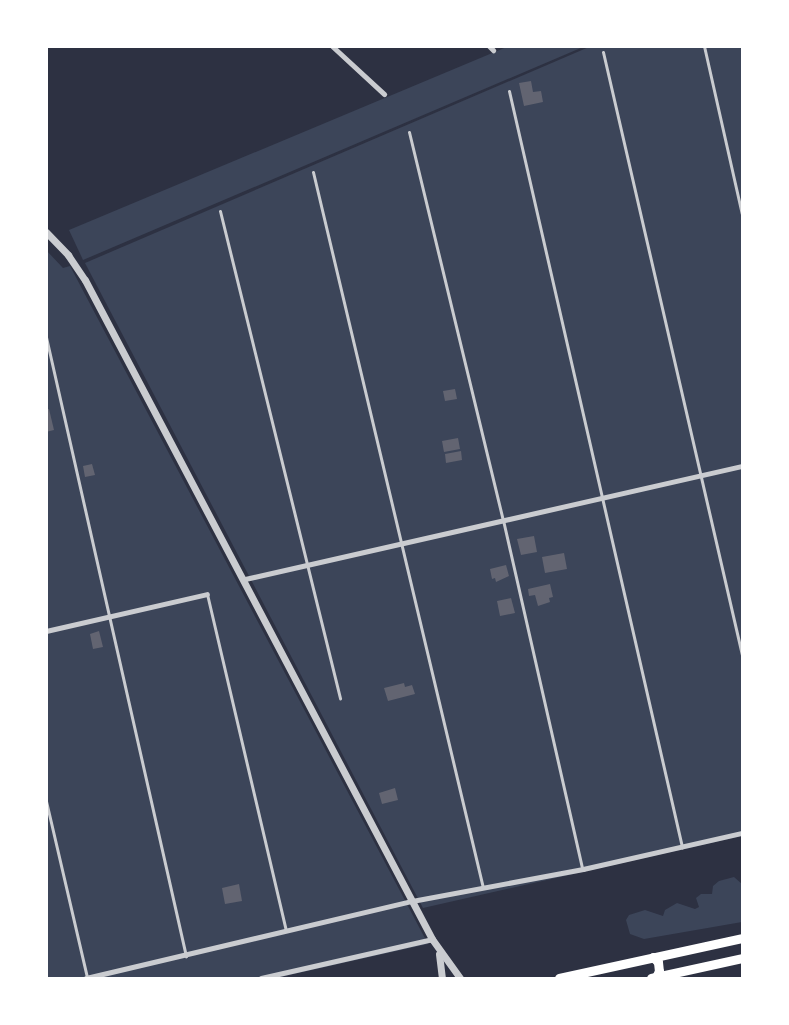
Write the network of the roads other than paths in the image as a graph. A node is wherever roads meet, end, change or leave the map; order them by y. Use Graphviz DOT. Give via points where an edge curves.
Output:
graph roads {
  1 [pos="332,46"];
  2 [pos="704,46"];
  3 [pos="603,52"];
  4 [pos="509,91"];
  5 [pos="384,94"];
  6 [pos="409,132"];
  7 [pos="313,172"];
  8 [pos="220,211"];
  9 [pos="742,214"];
  10 [pos="46,232"];
  11 [pos="46,337"];
  12 [pos="742,466"];
  13 [pos="701,476"];
  14 [pos="602,498"];
  15 [pos="503,520"];
  16 [pos="402,543"];
  17 [pos="307,565"];
  18 [pos="245,579"];
  19 [pos="207,594"];
  20 [pos="109,617"];
  21 [pos="46,631"];
  22 [pos="742,655"];
  23 [pos="340,698"];
  24 [pos="46,801"];
  25 [pos="742,833"];
  26 [pos="682,847"];
  27 [pos="583,869"];
  28 [pos="483,889"];
  29 [pos="412,901"];
  30 [pos="286,932"];
  31 [pos="742,938"];
  32 [pos="432,939"];
  33 [pos="439,951"];
  34 [pos="186,956"];
  35 [pos="653,957"];
  36 [pos="742,958"];
  37 [pos="87,978"];
  38 [pos="261,978"];
  39 [pos="442,978"];
  40 [pos="460,978"];
  41 [pos="560,978"];
  42 [pos="654,978"];
  1 -- 5 [label="street"];
  2 -- 9 [label="lane"];
  3 -- 13 [label="lane"];
  4 -- 14 [label="lane"];
  6 -- 15 [label="lane"];
  7 -- 16 [label="lane"];
  8 -- 17 [label="lane"];
  10 -- 18 [label="street" via="86,280"];
  11 -- 20 [label="lane"];
  12 -- 13 [label="street"];
  13 -- 14 [label="street"];
  13 -- 22 [label="lane"];
  14 -- 15 [label="street"];
  14 -- 26 [label="lane"];
  15 -- 16 [label="street"];
  15 -- 27 [label="lane"];
  16 -- 17 [label="street"];
  16 -- 28 [label="lane"];
  17 -- 18 [label="street"];
  17 -- 23 [label="lane"];
  18 -- 29 [label="street"];
  19 -- 20 [label="street"];
  19 -- 30 [label="lane"];
  20 -- 21 [label="street"];
  20 -- 34 [label="lane"];
  24 -- 37 [label="lane"];
  25 -- 26 [label="street"];
  26 -- 27 [label="street"];
  27 -- 28 [label="street"];
  28 -- 29 [label="street"];
  29 -- 30 [label="street"];
  29 -- 32 [label="street"];
  30 -- 34 [label="street"];
  31 -- 35 [label="highway"];
  32 -- 33 [label="street"];
  32 -- 38 [label="street"];
  33 -- 39 [label="street"];
  33 -- 40 [label="street"];
  34 -- 37 [label="street"];
  35 -- 41 [label="highway"];
  35 -- 42 [label="highway" via="659,971"];
  36 -- 42 [label="highway"];
}
